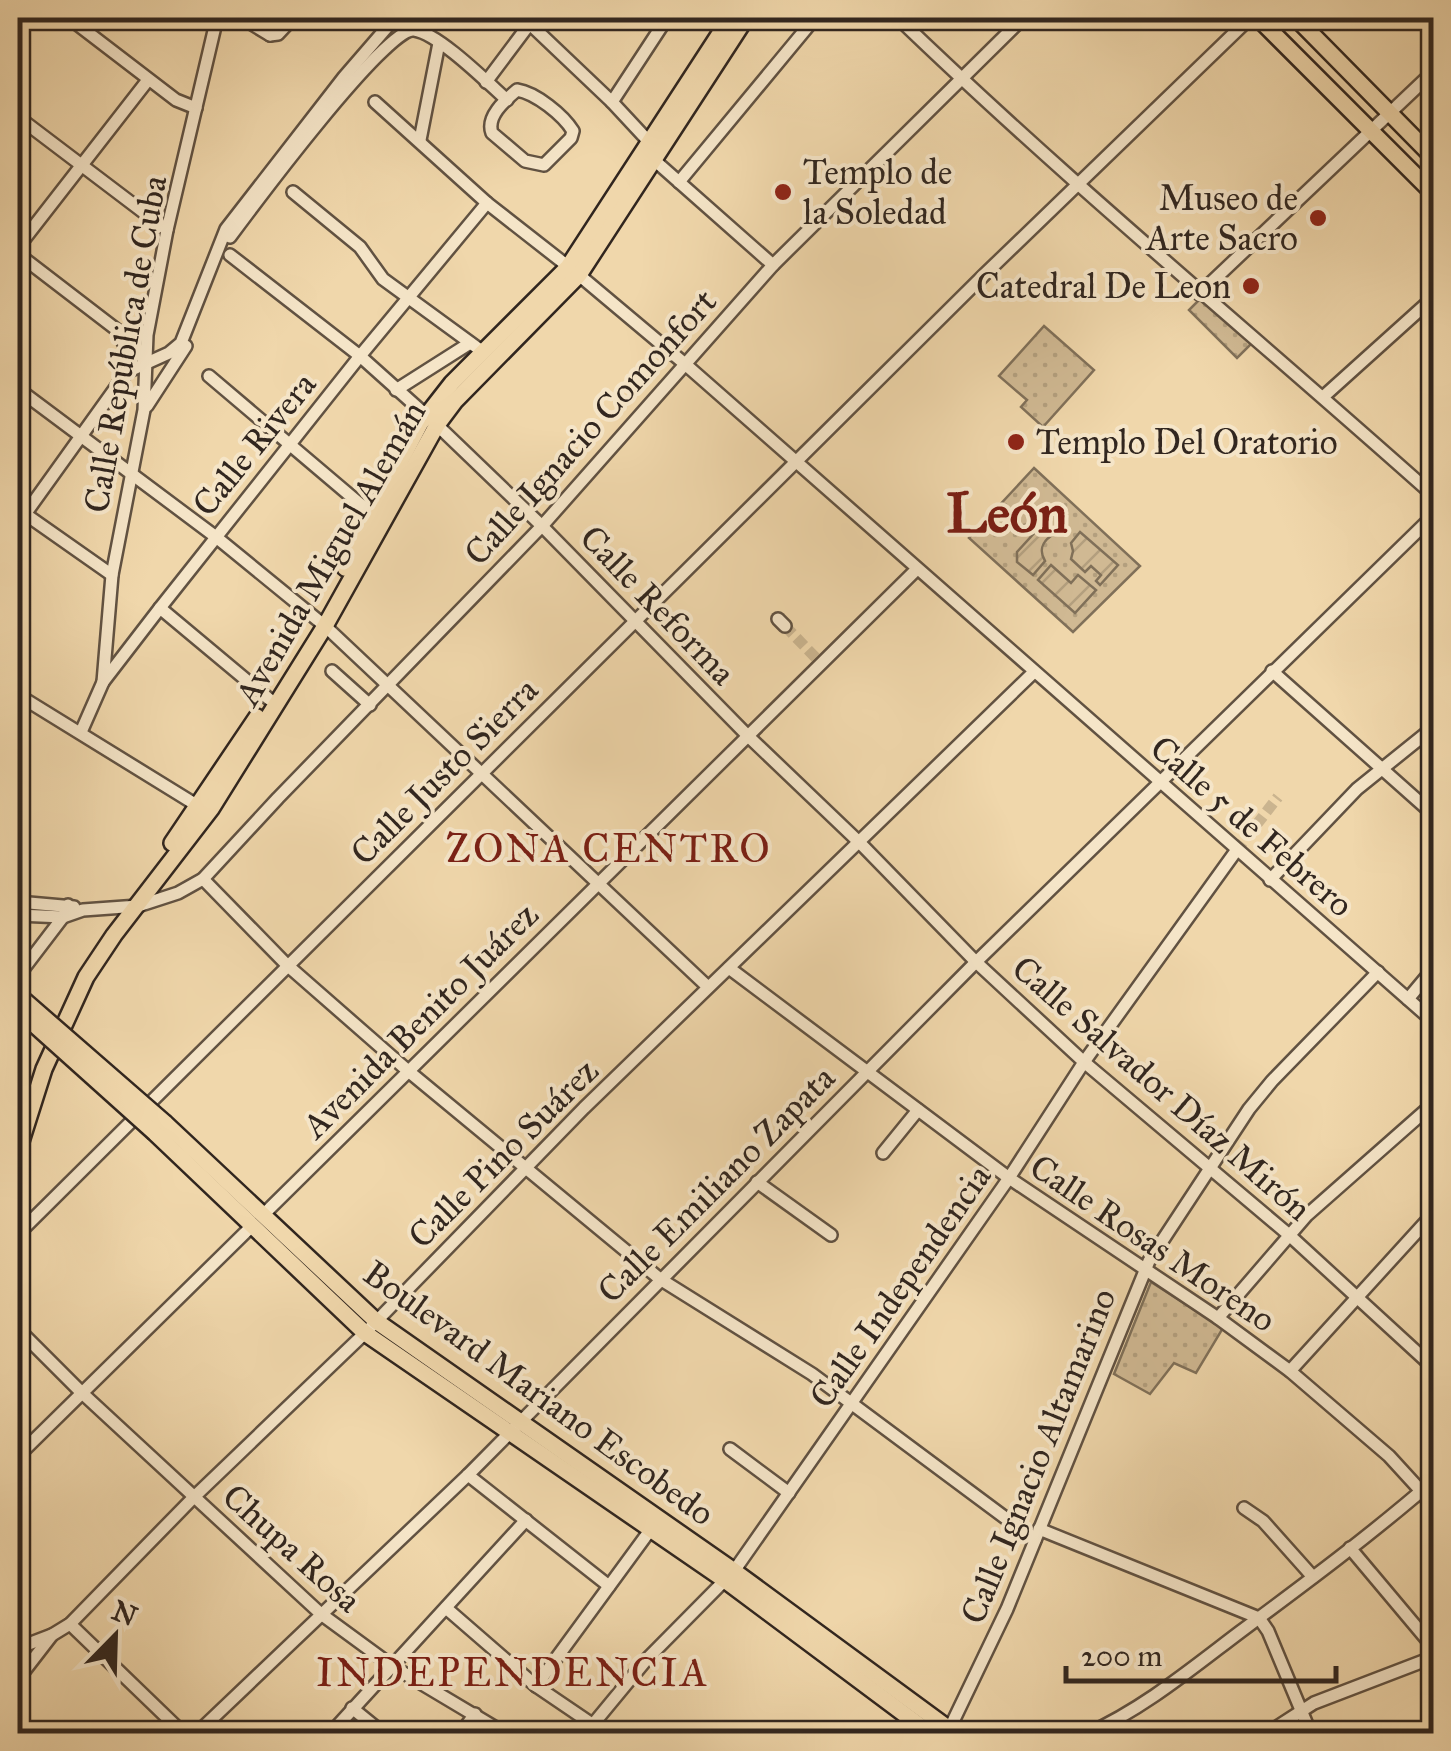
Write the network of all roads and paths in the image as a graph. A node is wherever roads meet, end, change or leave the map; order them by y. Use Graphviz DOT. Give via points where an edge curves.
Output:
graph roads {
  1 [pos="69,18"];
  2 [pos="217,18"];
  3 [pos="242,18"];
  4 [pos="283,18"];
  5 [pos="292,18"];
  6 [pos="395,18"];
  7 [pos="666,18"];
  8 [pos="730,18"];
  9 [pos="746,18"];
  10 [pos="815,18"];
  11 [pos="898,18"];
  12 [pos="1023,18"];
  13 [pos="1250,18"];
  14 [pos="1258,18"];
  15 [pos="1296,18"];
  16 [pos="532,21"];
  17 [pos="270,35"];
  18 [pos="439,43"];
  19 [pos="1434,71"];
  20 [pos="960,78"];
  21 [pos="148,80"];
  22 [pos="486,82"];
  23 [pos="507,100"];
  24 [pos="375,102"];
  25 [pos="612,102"];
  26 [pos="196,108"];
  27 [pos="1391,115"];
  28 [pos="18,117"];
  29 [pos="1372,132"];
  30 [pos="420,140"];
  31 [pos="654,152"];
  32 [pos="1434,158"];
  33 [pos="82,166"];
  34 [pos="679,182"];
  35 [pos="1079,186"];
  36 [pos="293,192"];
  37 [pos="1434,194"];
  38 [pos="487,203"];
  39 [pos="167,230"];
  40 [pos="18,250"];
  41 [pos="230,255"];
  42 [pos="773,265"];
  43 [pos="574,271"];
  44 [pos="1199,294"];
  45 [pos="1434,296"];
  46 [pos="409,298"];
  47 [pos="119,334"];
  48 [pos="477,348"];
  49 [pos="360,356"];
  50 [pos="146,362"];
  51 [pos="684,364"];
  52 [pos="126,372"];
  53 [pos="208,376"];
  54 [pos="18,389"];
  55 [pos="396,390"];
  56 [pos="1323,397"];
  57 [pos="144,410"];
  58 [pos="431,420"];
  59 [pos="80,437"];
  60 [pos="289,445"];
  61 [pos="796,462"];
  62 [pos="133,476"];
  63 [pos="1434,496"];
  64 [pos="373,514"];
  65 [pos="1434,515"];
  66 [pos="20,516"];
  67 [pos="542,526"];
  68 [pos="216,537"];
  69 [pos="916,570"];
  70 [pos="112,575"];
  71 [pos="160,608"];
  72 [pos="634,622"];
  73 [pos="321,623"];
  74 [pos="332,671"];
  75 [pos="1272,671"];
  76 [pos="1034,672"];
  77 [pos="102,682"];
  78 [pos="389,686"];
  79 [pos="18,695"];
  80 [pos="268,699"];
  81 [pos="370,705"];
  82 [pos="1434,727"];
  83 [pos="82,732"];
  84 [pos="748,736"];
  85 [pos="1382,770"];
  86 [pos="481,772"];
  87 [pos="1160,784"];
  88 [pos="198,806"];
  89 [pos="1434,816"];
  90 [pos="860,843"];
  91 [pos="1236,851"];
  92 [pos="203,879"];
  93 [pos="1270,880"];
  94 [pos="598,882"];
  95 [pos="18,902"];
  96 [pos="132,906"];
  97 [pos="66,911"];
  98 [pos="18,915"];
  99 [pos="976,962"];
  100 [pos="287,964"];
  101 [pos="729,968"];
  102 [pos="1434,968"];
  103 [pos="1378,972"];
  104 [pos="18,976"];
  105 [pos="708,987"];
  106 [pos="18,993"];
  107 [pos="1408,999"];
  108 [pos="18,1010"];
  109 [pos="18,1018"];
  110 [pos="1434,1022"];
  111 [pos="58,1024"];
  112 [pos="49,1046"];
  113 [pos="1084,1062"];
  114 [pos="407,1070"];
  115 [pos="868,1072"];
  116 [pos="1434,1102"];
  117 [pos="148,1104"];
  118 [pos="918,1110"];
  119 [pos="18,1118"];
  120 [pos="133,1119"];
  121 [pos="157,1125"];
  122 [pos="18,1151"];
  123 [pos="883,1153"];
  124 [pos="526,1168"];
  125 [pos="1209,1168"];
  126 [pos="1009,1178"];
  127 [pos="757,1182"];
  128 [pos="1434,1213"];
  129 [pos="256,1216"];
  130 [pos="18,1234"];
  131 [pos="1288,1234"];
  132 [pos="832,1235"];
  133 [pos="1144,1270"];
  134 [pos="660,1279"];
  135 [pos="1356,1298"];
  136 [pos="1218,1318"];
  137 [pos="371,1327"];
  138 [pos="18,1330"];
  139 [pos="1434,1368"];
  140 [pos="1290,1371"];
  141 [pos="81,1392"];
  142 [pos="853,1404"];
  143 [pos="513,1428"];
  144 [pos="730,1450"];
  145 [pos="18,1456"];
  146 [pos="468,1475"];
  147 [pos="1434,1480"];
  148 [pos="1421,1491"];
  149 [pos="789,1494"];
  150 [pos="194,1497"];
  151 [pos="1244,1508"];
  152 [pos="1434,1510"];
  153 [pos="526,1520"];
  154 [pos="651,1528"];
  155 [pos="1037,1534"];
  156 [pos="1350,1548"];
  157 [pos="730,1576"];
  158 [pos="1313,1577"];
  159 [pos="609,1586"];
  160 [pos="446,1608"];
  161 [pos="321,1614"];
  162 [pos="1259,1618"];
  163 [pos="70,1624"];
  164 [pos="52,1635"];
  165 [pos="18,1648"];
  166 [pos="1434,1648"];
  167 [pos="1434,1657"];
  168 [pos="392,1666"];
  169 [pos="18,1679"];
  170 [pos="536,1686"];
  171 [pos="352,1708"];
  172 [pos="1302,1710"];
  173 [pos="475,1714"];
  174 [pos="589,1728"];
  175 [pos="951,1732"];
  176 [pos="184,1734"];
  177 [pos="196,1734"];
  178 [pos="330,1734"];
  179 [pos="384,1734"];
  180 [pos="460,1734"];
  181 [pos="506,1734"];
  182 [pos="931,1734"];
  183 [pos="1086,1734"];
  184 [pos="1266,1734"];
  185 [pos="1312,1734"];
  1 -- 21 [label="street"];
  2 -- 26 [label="street, Calle República de Cuba"];
  3 -- 17 [label="street"];
  4 -- 17 [label="street"];
  5 -- 17 [label="street"];
  6 -- 50 [label="street" via="226,229 181,343"];
  7 -- 25 [label="street"];
  8 -- 31 [label="main road, Avenida Miguel Alemán"];
  9 -- 31 [label="main road, Avenida Miguel Alemán"];
  10 -- 34 [label="street"];
  11 -- 20 [label="street"];
  12 -- 20 [label="street, Calle Ignacio Comonfort"];
  13 -- 35 [label="street, Calle Justo Sierra"];
  14 -- 29 [label="main road"];
  15 -- 27 [label="main road"];
  16 -- 22 [label="street"];
  16 -- 25 [label="street"];
  18 -- 22 [label="street"];
  18 -- 30 [label="street"];
  18 -- 57 [label="street" via="416,30 402,32 352,82 230,238 186,346"];
  19 -- 27 [label="street"];
  20 -- 35 [label="street"];
  20 -- 42 [label="street, Calle Ignacio Comonfort"];
  21 -- 26 [label="street"];
  21 -- 33 [label="street"];
  22 -- 23 [label="street"];
  23 -- 23 [label="street" via="492,118 492,134 526,161 544,165 571,138 572,128 522,90"];
  24 -- 30 [label="street, Calle 5 de Febrero"];
  25 -- 31 [label="street"];
  26 -- 39 [label="street, Calle República de Cuba"];
  27 -- 29 [label="street"];
  27 -- 32 [label="main road"];
  28 -- 33 [label="street"];
  29 -- 37 [label="main road"];
  29 -- 44 [label="street"];
  30 -- 38 [label="street, Calle 5 de Febrero"];
  31 -- 34 [label="street"];
  31 -- 43 [label="main road, Avenida Miguel Alemán"];
  33 -- 39 [label="street"];
  33 -- 40 [label="street"];
  34 -- 42 [label="street"];
  35 -- 44 [label="street"];
  35 -- 61 [label="street, Calle Justo Sierra"];
  36 -- 46 [label="street"];
  38 -- 43 [label="street, Calle 5 de Febrero"];
  38 -- 46 [label="street, Calle Rivera"];
  39 -- 50 [label="street, Calle República de Cuba"];
  40 -- 47 [label="street"];
  41 -- 49 [label="street, Calle Reforma"];
  42 -- 51 [label="street, Calle Ignacio Comonfort"];
  43 -- 48 [label="main road, Avenida Miguel Alemán"];
  43 -- 51 [label="street, Calle 5 de Febrero"];
  43 -- 58 [label="main road, Avenida Miguel Alemán"];
  44 -- 56 [label="street"];
  45 -- 56 [label="street"];
  46 -- 48 [label="street"];
  46 -- 49 [label="street, Calle Rivera"];
  47 -- 50 [label="street"];
  47 -- 52 [label="street" via="130,356"];
  48 -- 55 [label="street"];
  48 -- 58 [label="main road, Avenida Miguel Alemán"];
  49 -- 55 [label="street, Calle Reforma"];
  49 -- 60 [label="street, Calle Rivera"];
  50 -- 52 [label="street"];
  50 -- 57 [label="street, Calle República de Cuba"];
  51 -- 61 [label="street, Calle 5 de Febrero"];
  51 -- 67 [label="street, Calle Ignacio Comonfort"];
  52 -- 59 [label="street"];
  53 -- 60 [label="street"];
  54 -- 59 [label="street"];
  55 -- 58 [label="street, Calle Reforma"];
  56 -- 63 [label="street"];
  57 -- 62 [label="street, Calle República de Cuba"];
  58 -- 64 [label="main road, Avenida Miguel Alemán"];
  58 -- 67 [label="street, Calle Reforma"];
  58 -- 73 [label="main road, Avenida Miguel Alemán"];
  59 -- 62 [label="street"];
  59 -- 66 [label="street"];
  60 -- 64 [label="street"];
  60 -- 68 [label="street, Calle Rivera"];
  61 -- 69 [label="street, Calle 5 de Febrero"];
  61 -- 72 [label="street, Calle Justo Sierra"];
  62 -- 68 [label="street"];
  62 -- 70 [label="street, Calle República de Cuba"];
  64 -- 73 [label="main road, Avenida Miguel Alemán"];
  65 -- 75 [label="street, Calle Emiliano Zapata"];
  66 -- 70 [label="street"];
  67 -- 72 [label="street, Calle Reforma"];
  67 -- 78 [label="street, Calle Ignacio Comonfort"];
  68 -- 71 [label="street, Calle Rivera"];
  68 -- 73 [label="street"];
  69 -- 76 [label="street, Calle 5 de Febrero"];
  69 -- 84 [label="street, Avenida Benito Juárez"];
  70 -- 77 [label="street, Calle República de Cuba"];
  71 -- 77 [label="street, Calle Rivera"];
  71 -- 80 [label="street"];
  72 -- 84 [label="street, Calle Reforma"];
  72 -- 86 [label="street, Calle Justo Sierra"];
  73 -- 78 [label="street"];
  73 -- 80 [label="main road, Avenida Miguel Alemán"];
  73 -- 96 [label="main road, Avenida Miguel Alemán" via="211,810"];
  74 -- 81 [label="street"];
  75 -- 85 [label="street"];
  75 -- 87 [label="street, Calle Emiliano Zapata"];
  76 -- 87 [label="street, Calle 5 de Febrero"];
  76 -- 90 [label="street, Calle Pino Suárez"];
  77 -- 83 [label="street, Calle Rivera"];
  78 -- 81 [label="street, Calle Ignacio Comonfort"];
  78 -- 86 [label="street"];
  79 -- 83 [label="street"];
  80 -- 88 [label="main road, Avenida Miguel Alemán"];
  81 -- 92 [label="street, Calle Ignacio Comonfort"];
  82 -- 85 [label="street"];
  83 -- 88 [label="street"];
  84 -- 90 [label="street, Calle Reforma"];
  84 -- 94 [label="street, Avenida Benito Juárez"];
  85 -- 89 [label="street"];
  85 -- 93 [label="street"];
  86 -- 94 [label="street"];
  86 -- 100 [label="street, Calle Justo Sierra"];
  87 -- 91 [label="street, Calle 5 de Febrero"];
  87 -- 99 [label="street, Calle Emiliano Zapata"];
  88 -- 96 [label="main road, Avenida Miguel Alemán"];
  90 -- 99 [label="street, Calle Salvador Díaz Mirón"];
  90 -- 101 [label="street, Calle Pino Suárez"];
  91 -- 93 [label="street, Calle 5 de Febrero"];
  91 -- 113 [label="street, Calle Independencia"];
  92 -- 96 [label="street"];
  92 -- 100 [label="street"];
  93 -- 103 [label="street, Calle 5 de Febrero"];
  94 -- 105 [label="street"];
  94 -- 114 [label="street, Avenida Benito Juárez"];
  95 -- 97 [label="street"];
  96 -- 97 [label="street"];
  96 -- 111 [label="main road, Avenida Miguel Alemán"];
  97 -- 98 [label="street"];
  97 -- 104 [label="street"];
  99 -- 113 [label="street, Calle Salvador Díaz Mirón"];
  99 -- 115 [label="street, Calle Emiliano Zapata"];
  100 -- 114 [label="street"];
  100 -- 117 [label="street, Calle Justo Sierra"];
  101 -- 105 [label="street, Calle Pino Suárez"];
  101 -- 115 [label="street, Calle Rosas Moreno"];
  102 -- 107 [label="street"];
  103 -- 107 [label="street, Calle 5 de Febrero"];
  103 -- 125 [label="street, Calle Ignacio Altamarino" via="1272,1081"];
  105 -- 124 [label="street, Calle Pino Suárez"];
  106 -- 111 [label="street"];
  106 -- 121 [label="main road, Boulevard Mariano Escobedo, bridge"];
  107 -- 110 [label="street, Calle 5 de Febrero"];
  108 -- 121 [label="main road, Boulevard Mariano Escobedo, bridge"];
  109 -- 112 [label="street"];
  111 -- 112 [label="main road, Avenida Miguel Alemán"];
  111 -- 117 [label="street"];
  112 -- 119 [label="main road, Avenida Miguel Alemán"];
  112 -- 120 [label="street"];
  112 -- 122 [label="main road, Avenida Miguel Alemán"];
  113 -- 125 [label="street, Calle Salvador Díaz Mirón"];
  113 -- 126 [label="street, Calle Independencia"];
  114 -- 124 [label="street"];
  114 -- 129 [label="street, Avenida Benito Juárez"];
  115 -- 118 [label="street, Calle Rosas Moreno"];
  115 -- 127 [label="street, Calle Emiliano Zapata"];
  116 -- 131 [label="street"];
  117 -- 120 [label="street, Calle Justo Sierra"];
  117 -- 121 [label="street"];
  118 -- 123 [label="street"];
  118 -- 126 [label="street, Calle Rosas Moreno"];
  120 -- 121 [label="street"];
  120 -- 130 [label="street, Calle Justo Sierra"];
  121 -- 129 [label="main road, Boulevard Mariano Escobedo"];
  124 -- 134 [label="street"];
  124 -- 137 [label="street, Calle Pino Suárez"];
  125 -- 131 [label="street, Calle Salvador Díaz Mirón"];
  125 -- 133 [label="street, Calle Ignacio Altamarino"];
  126 -- 133 [label="street, Calle Rosas Moreno"];
  126 -- 142 [label="street, Calle Independencia"];
  127 -- 132 [label="street"];
  127 -- 134 [label="street, Calle Emiliano Zapata"];
  128 -- 135 [label="street"];
  129 -- 137 [label="main road, Boulevard Mariano Escobedo"];
  129 -- 141 [label="street, Avenida Benito Juárez"];
  131 -- 135 [label="street, Calle Salvador Díaz Mirón"];
  131 -- 136 [label="street"];
  133 -- 136 [label="street, Calle Rosas Moreno"];
  133 -- 155 [label="street, Calle Ignacio Altamarino"];
  134 -- 142 [label="street"];
  134 -- 143 [label="street, Calle Emiliano Zapata"];
  135 -- 139 [label="street, Calle Salvador Díaz Mirón"];
  135 -- 140 [label="street"];
  136 -- 140 [label="street, Calle Rosas Moreno"];
  137 -- 143 [label="main road, Boulevard Mariano Escobedo"];
  137 -- 150 [label="street, Calle Pino Suárez"];
  138 -- 141 [label="street, Chupa Rosa"];
  140 -- 148 [label="street, Calle Rosas Moreno"];
  141 -- 145 [label="street, Avenida Benito Juárez"];
  141 -- 150 [label="street, Chupa Rosa"];
  142 -- 149 [label="street, Calle Independencia"];
  142 -- 155 [label="street"];
  143 -- 146 [label="street, Calle Emiliano Zapata"];
  143 -- 154 [label="main road, Boulevard Mariano Escobedo"];
  143 -- 157 [label="main road, Boulevard Mariano Escobedo"];
  144 -- 149 [label="street"];
  146 -- 153 [label="street"];
  146 -- 161 [label="street, Calle Emiliano Zapata"];
  147 -- 148 [label="street"];
  148 -- 152 [label="street, Calle Rosas Moreno"];
  148 -- 156 [label="street"];
  149 -- 157 [label="street, Calle Independencia"];
  150 -- 161 [label="street, Chupa Rosa"];
  150 -- 163 [label="street, Calle Pino Suárez"];
  151 -- 158 [label="street"];
  153 -- 159 [label="street"];
  153 -- 160 [label="street"];
  154 -- 157 [label="main road, Boulevard Mariano Escobedo"];
  154 -- 159 [label="street"];
  155 -- 162 [label="street"];
  155 -- 175 [label="street, Calle Ignacio Altamarino"];
  156 -- 158 [label="street"];
  156 -- 166 [label="street"];
  157 -- 174 [label="street, Calle Independencia"];
  157 -- 175 [label="main road, Boulevard Mariano Escobedo"];
  157 -- 182 [label="main road, Boulevard Mariano Escobedo"];
  158 -- 162 [label="street"];
  159 -- 170 [label="street"];
  160 -- 168 [label="street"];
  160 -- 170 [label="street"];
  161 -- 168 [label="street, Chupa Rosa"];
  161 -- 177 [label="street, Calle Emiliano Zapata"];
  162 -- 172 [label="street"];
  162 -- 183 [label="street" via="1169,1686"];
  163 -- 164 [label="street, Calle Pino Suárez"];
  163 -- 176 [label="street"];
  164 -- 165 [label="street"];
  164 -- 169 [label="street, Calle Pino Suárez"];
  167 -- 172 [label="street"];
  168 -- 171 [label="street"];
  168 -- 173 [label="street, Chupa Rosa"];
  170 -- 174 [label="street"];
  171 -- 178 [label="street"];
  171 -- 179 [label="street"];
  172 -- 184 [label="street"];
  172 -- 185 [label="street"];
  173 -- 180 [label="street"];
  173 -- 181 [label="street, Chupa Rosa"];
}
